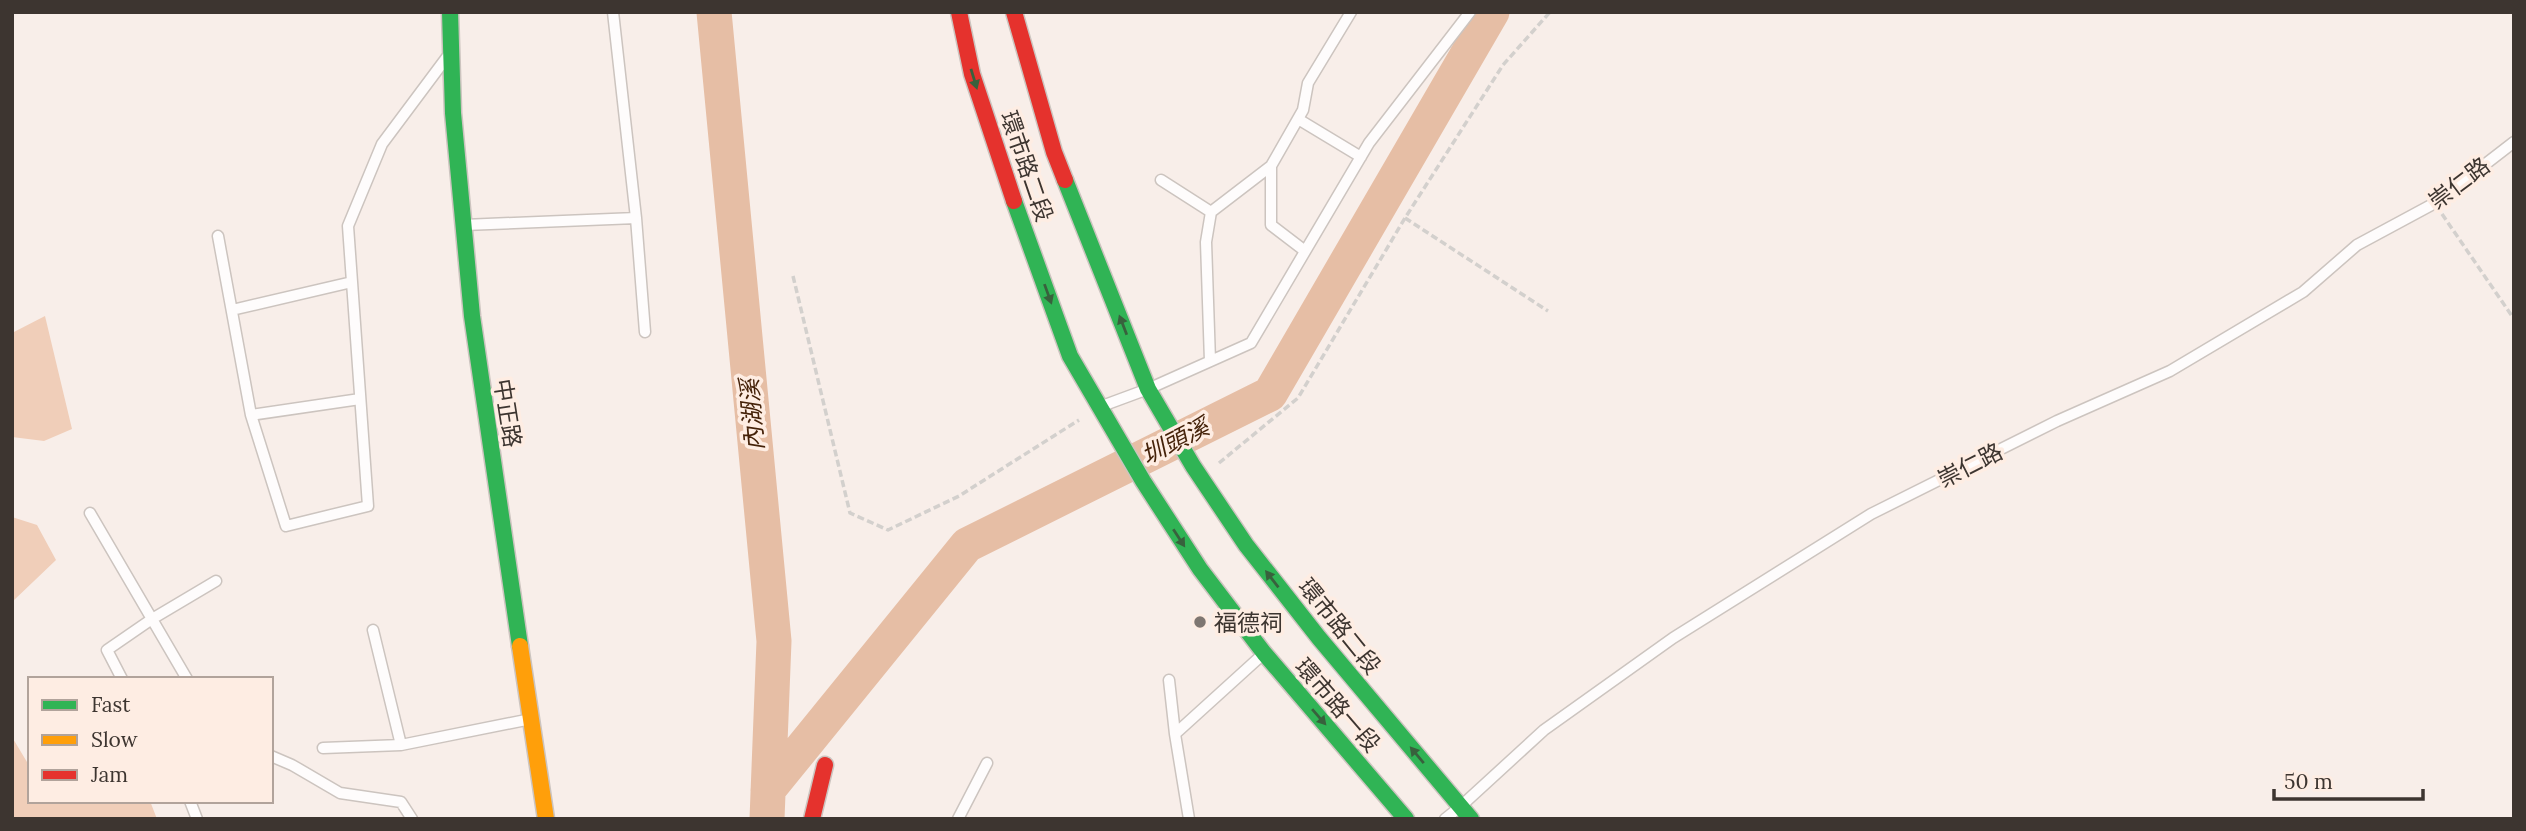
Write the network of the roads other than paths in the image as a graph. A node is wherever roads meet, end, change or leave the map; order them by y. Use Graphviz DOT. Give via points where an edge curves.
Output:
graph roads {
  1 [pos="450,12"];
  2 [pos="613,12"];
  3 [pos="958,12"];
  4 [pos="1014,12"];
  5 [pos="1352,12"];
  6 [pos="1470,12"];
  7 [pos="450,52"];
  8 [pos="1298,119"];
  9 [pos="2514,142"];
  10 [pos="1361,157"];
  11 [pos="1271,166"];
  12 [pos="1161,180"];
  13 [pos="1211,212"];
  14 [pos="636,218"];
  15 [pos="463,225"];
  16 [pos="218,236"];
  17 [pos="1305,251"];
  18 [pos="352,282"];
  19 [pos="232,310"];
  20 [pos="645,332"];
  21 [pos="1210,361"];
  22 [pos="1148,388"];
  23 [pos="360,399"];
  24 [pos="1099,407"];
  25 [pos="251,415"];
  26 [pos="1143,481"];
  27 [pos="90,513"];
  28 [pos="216,581"];
  29 [pos="152,619"];
  30 [pos="373,629"];
  31 [pos="1264,653"];
  32 [pos="121,677"];
  33 [pos="186,677"];
  34 [pos="1169,680"];
  35 [pos="532,719"];
  36 [pos="1175,734"];
  37 [pos="401,745"];
  38 [pos="323,748"];
  39 [pos="273,758"];
  40 [pos="987,762"];
  41 [pos="825,765"];
  42 [pos="1466,813"];
  43 [pos="412,819"];
  44 [pos="546,819"];
  45 [pos="812,819"];
  46 [pos="958,819"];
  47 [pos="1189,819"];
  48 [pos="1406,819"];
  49 [pos="1445,819"];
  1 -- 7 [label="main road, 中正路"];
  2 -- 14 [label="lane"];
  3 -- 24 [label="main road, 環市路二段, one-way" via="972,74 1023,226 1070,356"];
  22 -- 4 [label="main road, 環市路二段, one-way" via="1054,152"];
  5 -- 8 [label="lane" via="1308,83"];
  6 -- 10 [label="lane"];
  7 -- 15 [label="main road, 中正路"];
  7 -- 18 [label="lane" via="382,144 348,226"];
  8 -- 10 [label="lane"];
  8 -- 11 [label="lane"];
  9 -- 42 [label="lane, 崇仁路" via="2435,203 2357,245 2303,292 2170,371 2057,421 1871,514 1673,638 1544,730"];
  10 -- 17 [label="lane"];
  11 -- 13 [label="lane"];
  11 -- 17 [label="lane" via="1271,225"];
  12 -- 13 [label="lane"];
  13 -- 21 [label="lane" via="1206,242"];
  14 -- 15 [label="lane"];
  14 -- 20 [label="lane"];
  15 -- 35 [label="main road, 中正路" via="476,359"];
  16 -- 19 [label="lane"];
  17 -- 21 [label="lane" via="1251,343"];
  18 -- 19 [label="lane"];
  18 -- 23 [label="lane"];
  19 -- 25 [label="lane"];
  21 -- 22 [label="lane"];
  22 -- 24 [label="lane"];
  42 -- 22 [label="main road, 環市路二段, one-way" via="1246,544"];
  23 -- 25 [label="lane"];
  23 -- 25 [label="lane" via="368,506 286,526"];
  24 -- 26 [label="main road, 環市路二段"];
  26 -- 31 [label="main road, 環市路一段, one-way" via="1200,569"];
  27 -- 29 [label="lane"];
  28 -- 29 [label="lane"];
  29 -- 32 [label="lane" via="107,650"];
  29 -- 33 [label="lane"];
  30 -- 37 [label="lane"];
  31 -- 36 [label="lane"];
  31 -- 48 [label="main road, 環市路一段, one-way"];
  34 -- 36 [label="lane"];
  35 -- 37 [label="lane"];
  35 -- 44 [label="main road, 中正路"];
  36 -- 47 [label="lane"];
  37 -- 38 [label="lane"];
  39 -- 43 [label="lane" via="340,793 401,802"];
  40 -- 46 [label="lane"];
  41 -- 45 [label="main road"];
  42 -- 49 [label="lane, 崇仁路"];
}
